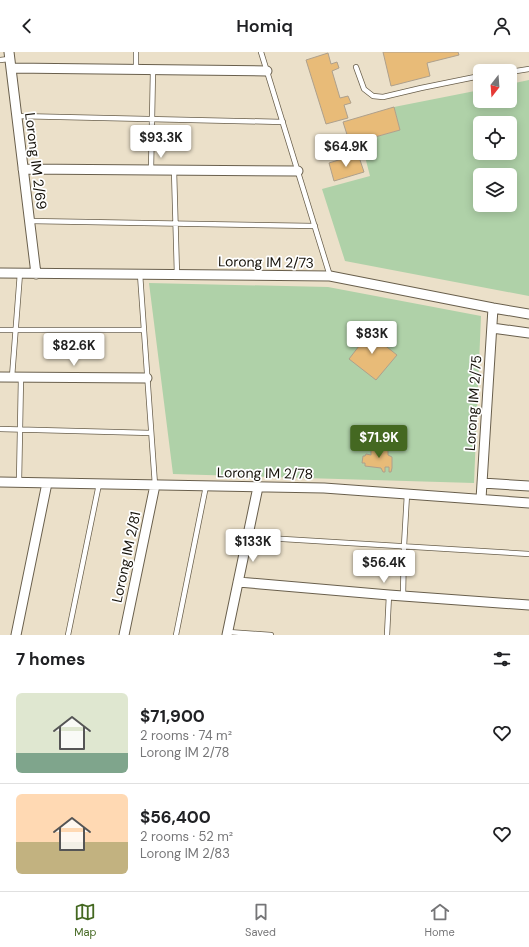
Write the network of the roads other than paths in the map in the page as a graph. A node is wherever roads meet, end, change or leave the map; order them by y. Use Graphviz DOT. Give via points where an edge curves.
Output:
graph roads {
  1 [pos="136,52"];
  2 [pos="261,52"];
  3 [pos="6,57"];
  4 [pos="356,67"];
  5 [pos="11,68"];
  6 [pos="529,69"];
  7 [pos="136,70"];
  8 [pos="153,70"];
  9 [pos="267,71"];
  10 [pos="517,71"];
  11 [pos="473,77"];
  12 [pos="17,116"];
  13 [pos="152,119"];
  14 [pos="283,122"];
  15 [pos="23,169"];
  16 [pos="151,170"];
  17 [pos="174,170"];
  18 [pos="298,171"];
  19 [pos="30,221"];
  20 [pos="176,224"];
  21 [pos="315,226"];
  22 [pos="0,273"];
  23 [pos="20,273"];
  24 [pos="36,274"];
  25 [pos="140,274"];
  26 [pos="177,275"];
  27 [pos="330,276"];
  28 [pos="493,308"];
  29 [pos="529,314"];
  30 [pos="492,328"];
  31 [pos="0,330"];
  32 [pos="16,330"];
  33 [pos="144,330"];
  34 [pos="529,333"];
  35 [pos="0,377"];
  36 [pos="17,377"];
  37 [pos="147,378"];
  38 [pos="0,429"];
  39 [pos="20,430"];
  40 [pos="151,433"];
  41 [pos="0,482"];
  42 [pos="19,482"];
  43 [pos="47,483"];
  44 [pos="482,483"];
  45 [pos="99,484"];
  46 [pos="155,485"];
  47 [pos="206,486"];
  48 [pos="529,486"];
  49 [pos="258,487"];
  50 [pos="407,494"];
  51 [pos="481,500"];
  52 [pos="529,503"];
  53 [pos="248,537"];
  54 [pos="404,546"];
  55 [pos="529,554"];
  56 [pos="238,582"];
  57 [pos="389,595"];
  58 [pos="403,596"];
  59 [pos="529,605"];
  60 [pos="227,634"];
  61 [pos="16,635"];
  62 [pos="68,635"];
  63 [pos="124,635"];
  64 [pos="176,635"];
  65 [pos="271,635"];
  66 [pos="387,635"];
  1 -- 7 [label="lane"];
  2 -- 9 [label="lane"];
  3 -- 5 [label="street, Lorong IM 2/69"];
  4 -- 11 [label="lane" via="364,89 378,97"];
  5 -- 7 [label="street"];
  5 -- 12 [label="street, Lorong IM 2/69"];
  6 -- 10 [label="lane"];
  7 -- 8 [label="street"];
  8 -- 9 [label="street"];
  8 -- 13 [label="lane"];
  9 -- 14 [label="lane"];
  12 -- 13 [label="lane"];
  12 -- 15 [label="street, Lorong IM 2/69"];
  13 -- 14 [label="lane"];
  13 -- 16 [label="lane"];
  14 -- 18 [label="lane"];
  15 -- 16 [label="street"];
  15 -- 19 [label="street, Lorong IM 2/69"];
  16 -- 17 [label="street"];
  17 -- 18 [label="street"];
  17 -- 20 [label="lane"];
  18 -- 21 [label="lane"];
  19 -- 20 [label="lane"];
  19 -- 24 [label="street, Lorong IM 2/69"];
  20 -- 21 [label="lane"];
  20 -- 26 [label="lane"];
  21 -- 27 [label="lane"];
  22 -- 23 [label="street, Lorong IM 2/73"];
  23 -- 24 [label="street, Lorong IM 2/73"];
  23 -- 32 [label="lane"];
  24 -- 25 [label="street, Lorong IM 2/73"];
  25 -- 26 [label="street, Lorong IM 2/73"];
  25 -- 33 [label="lane"];
  26 -- 27 [label="street, Lorong IM 2/73"];
  27 -- 28 [label="street, Lorong IM 2/73"];
  28 -- 29 [label="street, Lorong IM 2/73"];
  28 -- 30 [label="street, Lorong IM 2/75"];
  30 -- 34 [label="street"];
  30 -- 44 [label="street, Lorong IM 2/75"];
  31 -- 32 [label="lane"];
  32 -- 33 [label="lane"];
  32 -- 36 [label="lane"];
  33 -- 37 [label="lane"];
  35 -- 36 [label="street"];
  36 -- 37 [label="street"];
  36 -- 39 [label="lane"];
  37 -- 40 [label="lane"];
  38 -- 39 [label="lane"];
  39 -- 40 [label="lane"];
  39 -- 42 [label="lane"];
  40 -- 46 [label="lane"];
  41 -- 42 [label="street, Lorong IM 2/78"];
  42 -- 43 [label="street, Lorong IM 2/78"];
  43 -- 45 [label="street, Lorong IM 2/78"];
  43 -- 61 [label="street"];
  44 -- 48 [label="street"];
  44 -- 51 [label="street, Lorong IM 2/75"];
  45 -- 46 [label="street, Lorong IM 2/78"];
  45 -- 62 [label="lane"];
  46 -- 47 [label="street, Lorong IM 2/78"];
  46 -- 63 [label="street, Lorong IM 2/81"];
  47 -- 49 [label="street, Lorong IM 2/78"];
  47 -- 64 [label="lane"];
  49 -- 50 [label="street, Lorong IM 2/78" via="324,488"];
  49 -- 53 [label="street"];
  50 -- 51 [label="street, Lorong IM 2/78"];
  50 -- 54 [label="lane"];
  51 -- 52 [label="street, Lorong IM 2/78"];
  53 -- 54 [label="lane"];
  53 -- 56 [label="street"];
  54 -- 55 [label="lane"];
  54 -- 58 [label="lane"];
  56 -- 57 [label="street"];
  56 -- 60 [label="street"];
  57 -- 58 [label="street"];
  57 -- 66 [label="lane"];
  58 -- 59 [label="street"];
  60 -- 65 [label="lane"];
}
